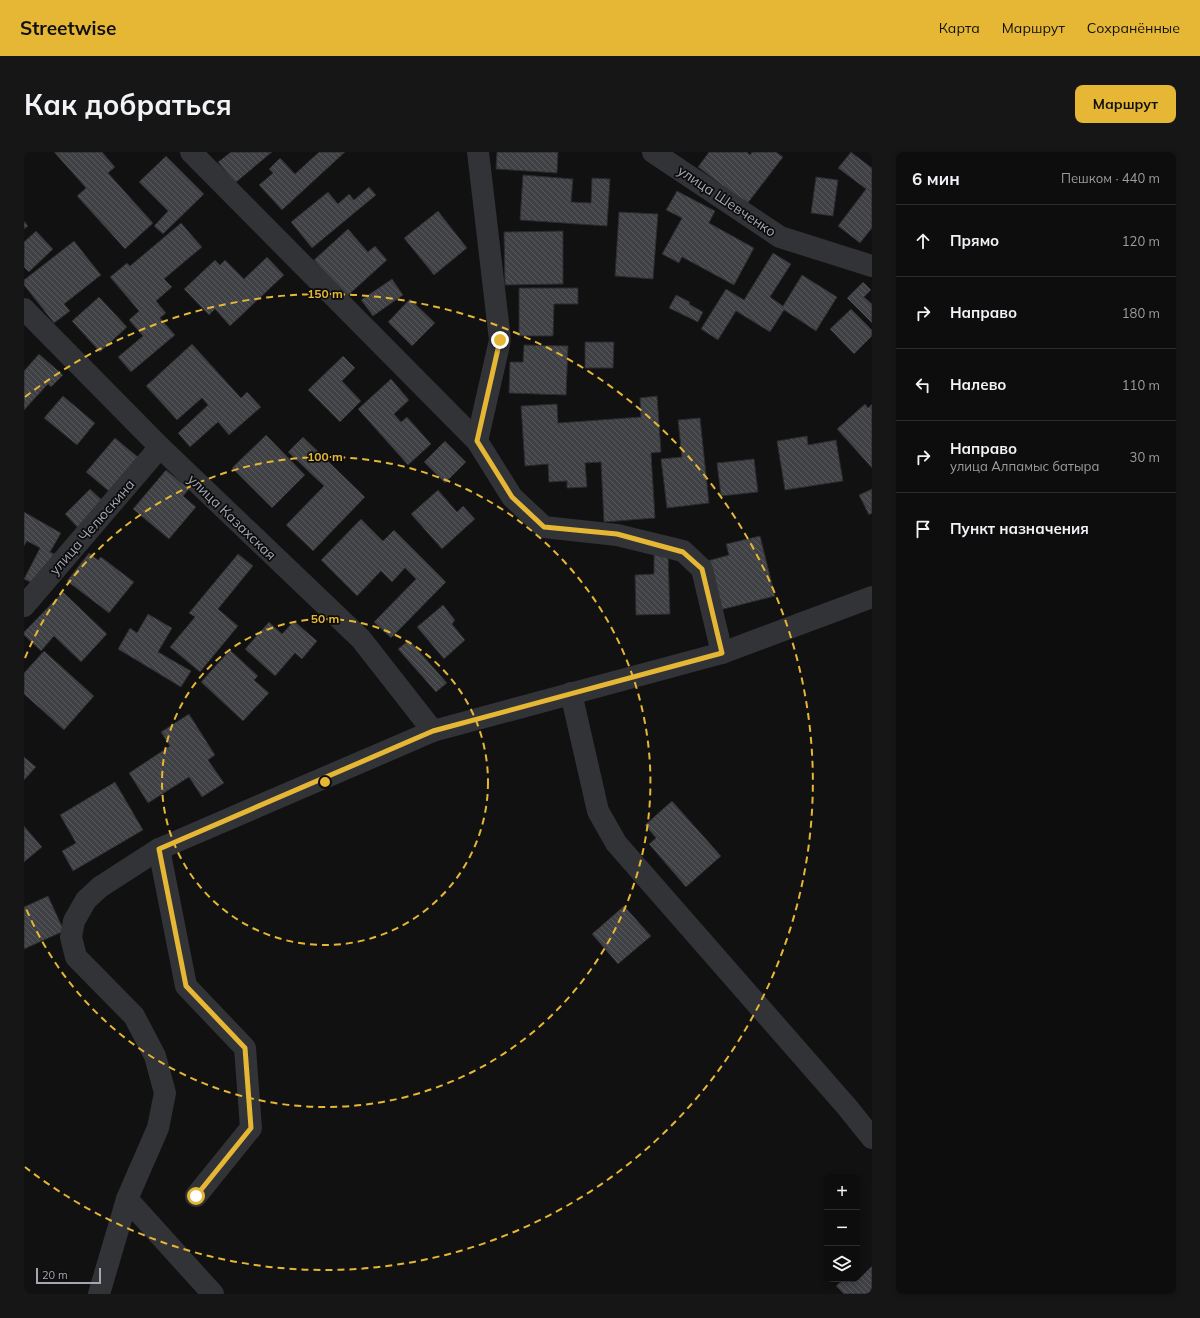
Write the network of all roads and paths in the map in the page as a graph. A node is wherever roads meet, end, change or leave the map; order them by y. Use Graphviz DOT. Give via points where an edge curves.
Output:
graph roads {
  1 [pos="191,152"];
  2 [pos="478,152"];
  3 [pos="653,152"];
  4 [pos="872,266"];
  5 [pos="24,309"];
  6 [pos="477,441"];
  7 [pos="160,447"];
  8 [pos="872,597"];
  9 [pos="24,606"];
  10 [pos="722,653"];
  11 [pos="571,693"];
  12 [pos="433,731"];
  13 [pos="159,849"];
  14 [pos="872,1138"];
  15 [pos="196,1196"];
  16 [pos="127,1199"];
  17 [pos="99,1294"];
  18 [pos="213,1294"];
  1 -- 6 [label="street"];
  2 -- 6 [label="street" via="500,340"];
  3 -- 4 [label="street, улица Шевченко" via="780,237"];
  5 -- 7 [label="street, улица Казахская"];
  6 -- 10 [label="street" via="512,497 544,527 617,534 683,552 702,569"];
  7 -- 9 [label="street, улица Челюскина"];
  7 -- 12 [label="street, улица Казахская" via="361,639"];
  8 -- 10 [label="street"];
  10 -- 11 [label="street"];
  11 -- 12 [label="street"];
  11 -- 14 [label="street" via="598,811 616,843 848,1107"];
  12 -- 13 [label="street"];
  13 -- 15 [label="street" via="186,986 245,1048 251,1128"];
  13 -- 16 [label="street" via="100,887 86,900 74,921 71,937 76,957 134,1016 155,1056 165,1093 158,1128"];
  16 -- 17 [label="street"];
  16 -- 18 [label="street"];
}
